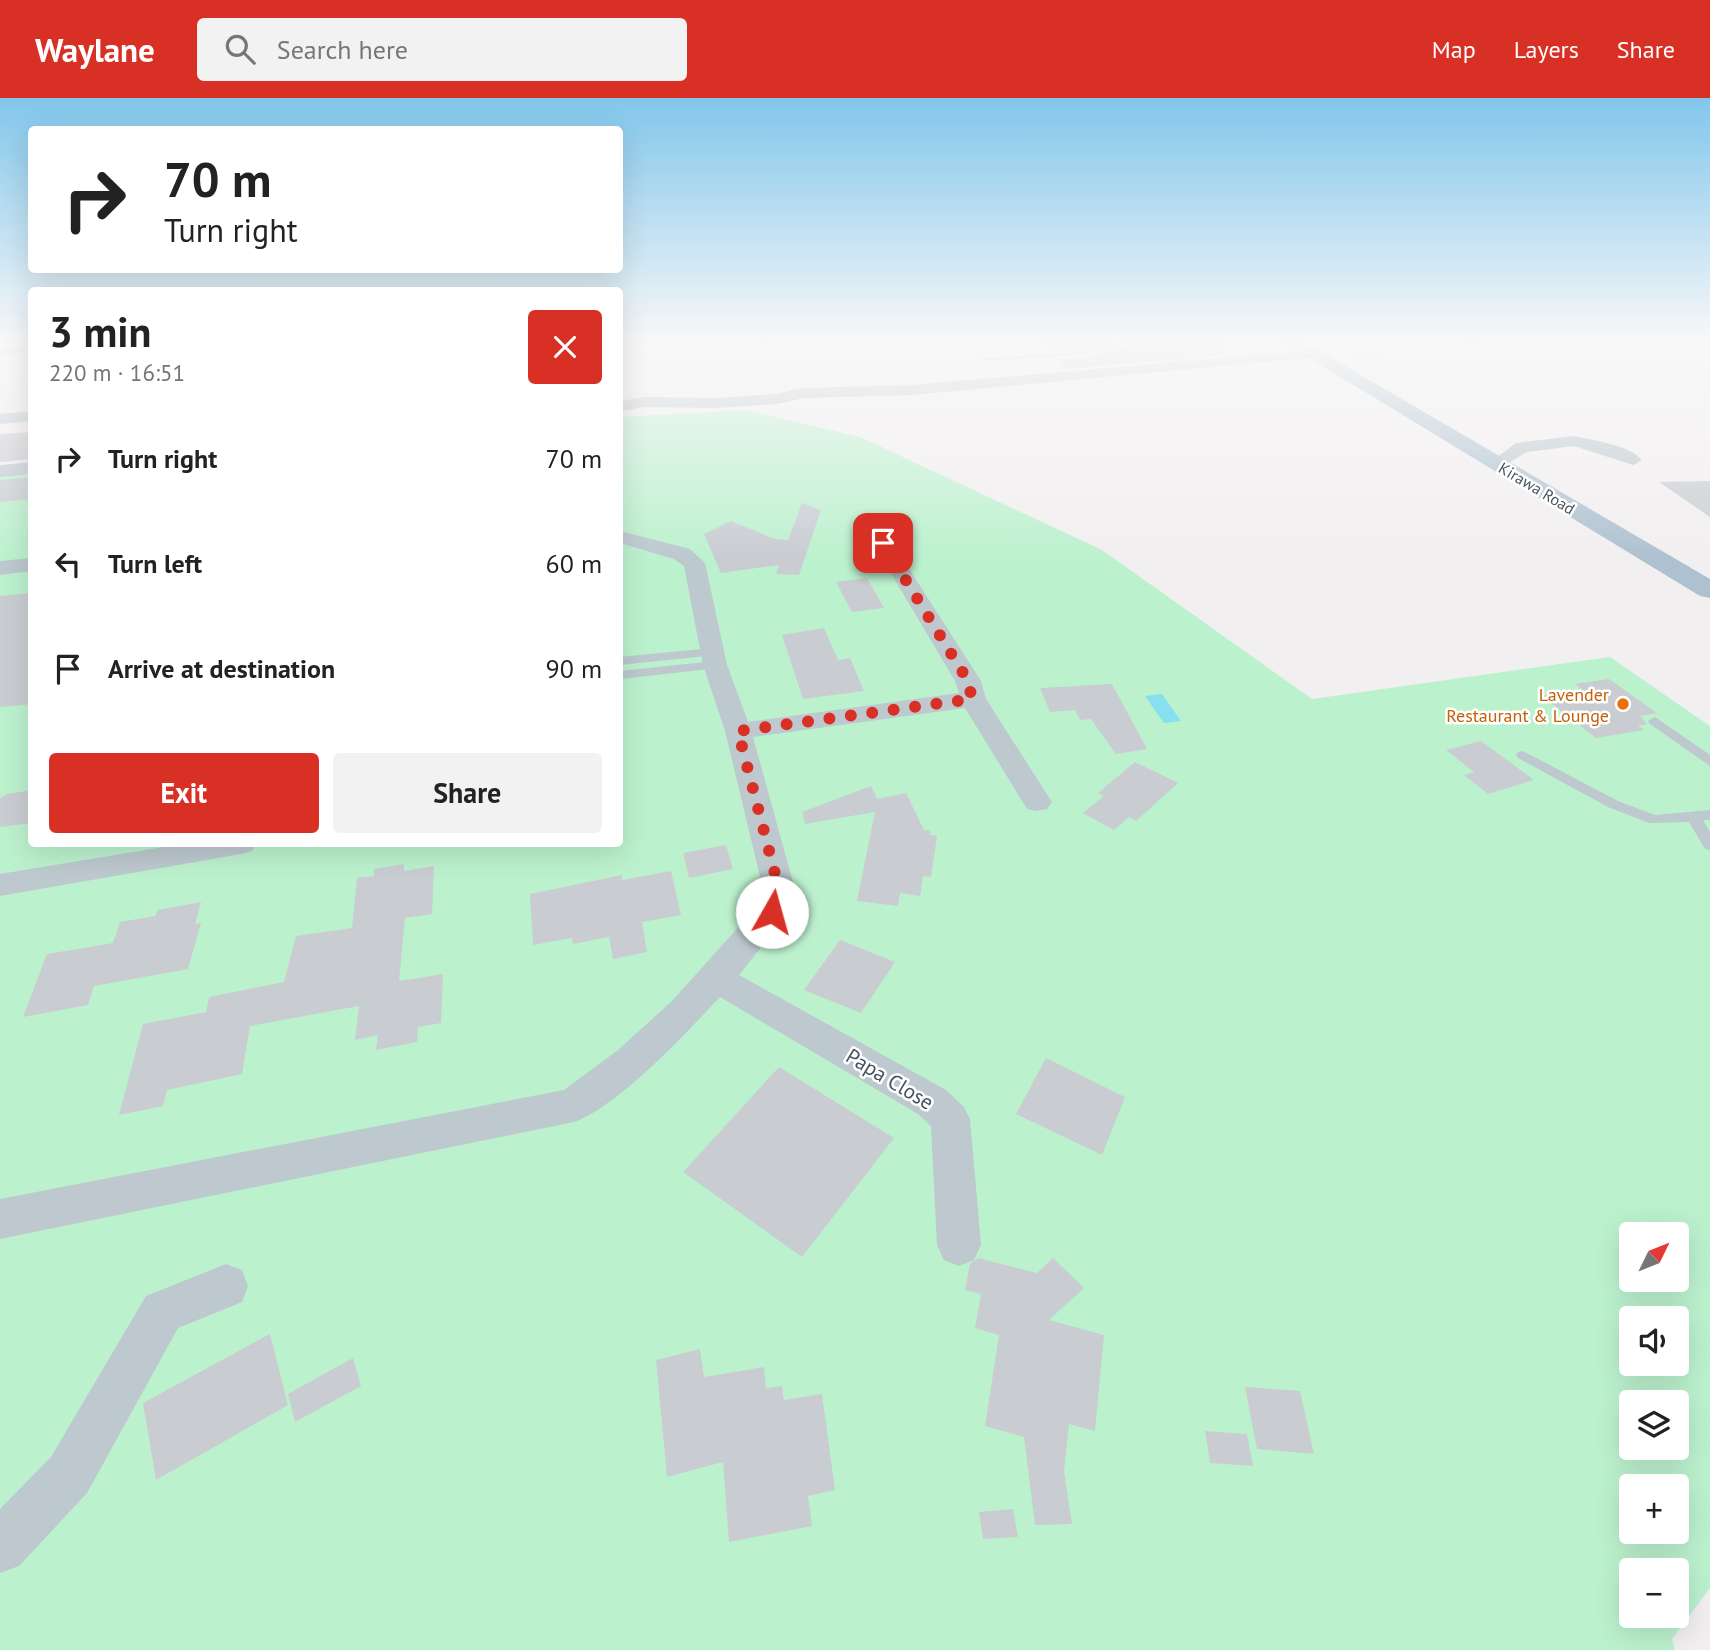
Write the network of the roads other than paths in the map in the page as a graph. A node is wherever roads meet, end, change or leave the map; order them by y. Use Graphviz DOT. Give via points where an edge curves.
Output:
graph roads {
  1 [pos="1414,414"];
  2 [pos="28,416"];
  3 [pos="0,419"];
  4 [pos="1633,460"];
  5 [pos="1497,464"];
  6 [pos="28,468"];
  7 [pos="0,471"];
  8 [pos="623,538"];
  9 [pos="883,543"];
  10 [pos="28,564"];
  11 [pos="0,568"];
  12 [pos="1710,590"];
  13 [pos="714,659"];
  14 [pos="623,661"];
  15 [pos="623,674"];
  16 [pos="972,699"];
  17 [pos="1654,721"];
  18 [pos="738,731"];
  19 [pos="1523,755"];
  20 [pos="1710,762"];
  21 [pos="1037,802"];
  22 [pos="1710,815"];
  23 [pos="1694,818"];
  24 [pos="1710,845"];
  25 [pos="223,847"];
  26 [pos="0,885"];
  27 [pos="718,979"];
  28 [pos="0,1219"];
  29 [pos="959,1245"];
  30 [pos="226,1286"];
  31 [pos="0,1547"];
  1 -- 5 [label="main road, Kirawa Road"];
  2 -- 3 [label="street"];
  4 -- 5 [label="street" via="1574,441 1522,447"];
  5 -- 12 [label="main road, Kirawa Road"];
  6 -- 7 [label="street"];
  8 -- 13 [label="street" via="682,554 694,563"];
  9 -- 16 [label="street" via="968,681"];
  10 -- 11 [label="street"];
  13 -- 14 [label="lane"];
  13 -- 15 [label="lane"];
  13 -- 18 [label="street"];
  16 -- 18 [label="street"];
  16 -- 21 [label="street"];
  17 -- 20 [label="lane"];
  18 -- 27 [label="street" via="780,893 778,904"];
  19 -- 23 [label="lane" via="1613,804 1654,820"];
  22 -- 23 [label="lane"];
  23 -- 24 [label="lane"];
  25 -- 26 [label="street"];
  27 -- 28 [label="street" via="612,1078 574,1105"];
  27 -- 29 [label="street, Papa Close" via="932,1102 950,1119"];
  30 -- 31 [label="street" via="162,1311 69,1475"];
}
